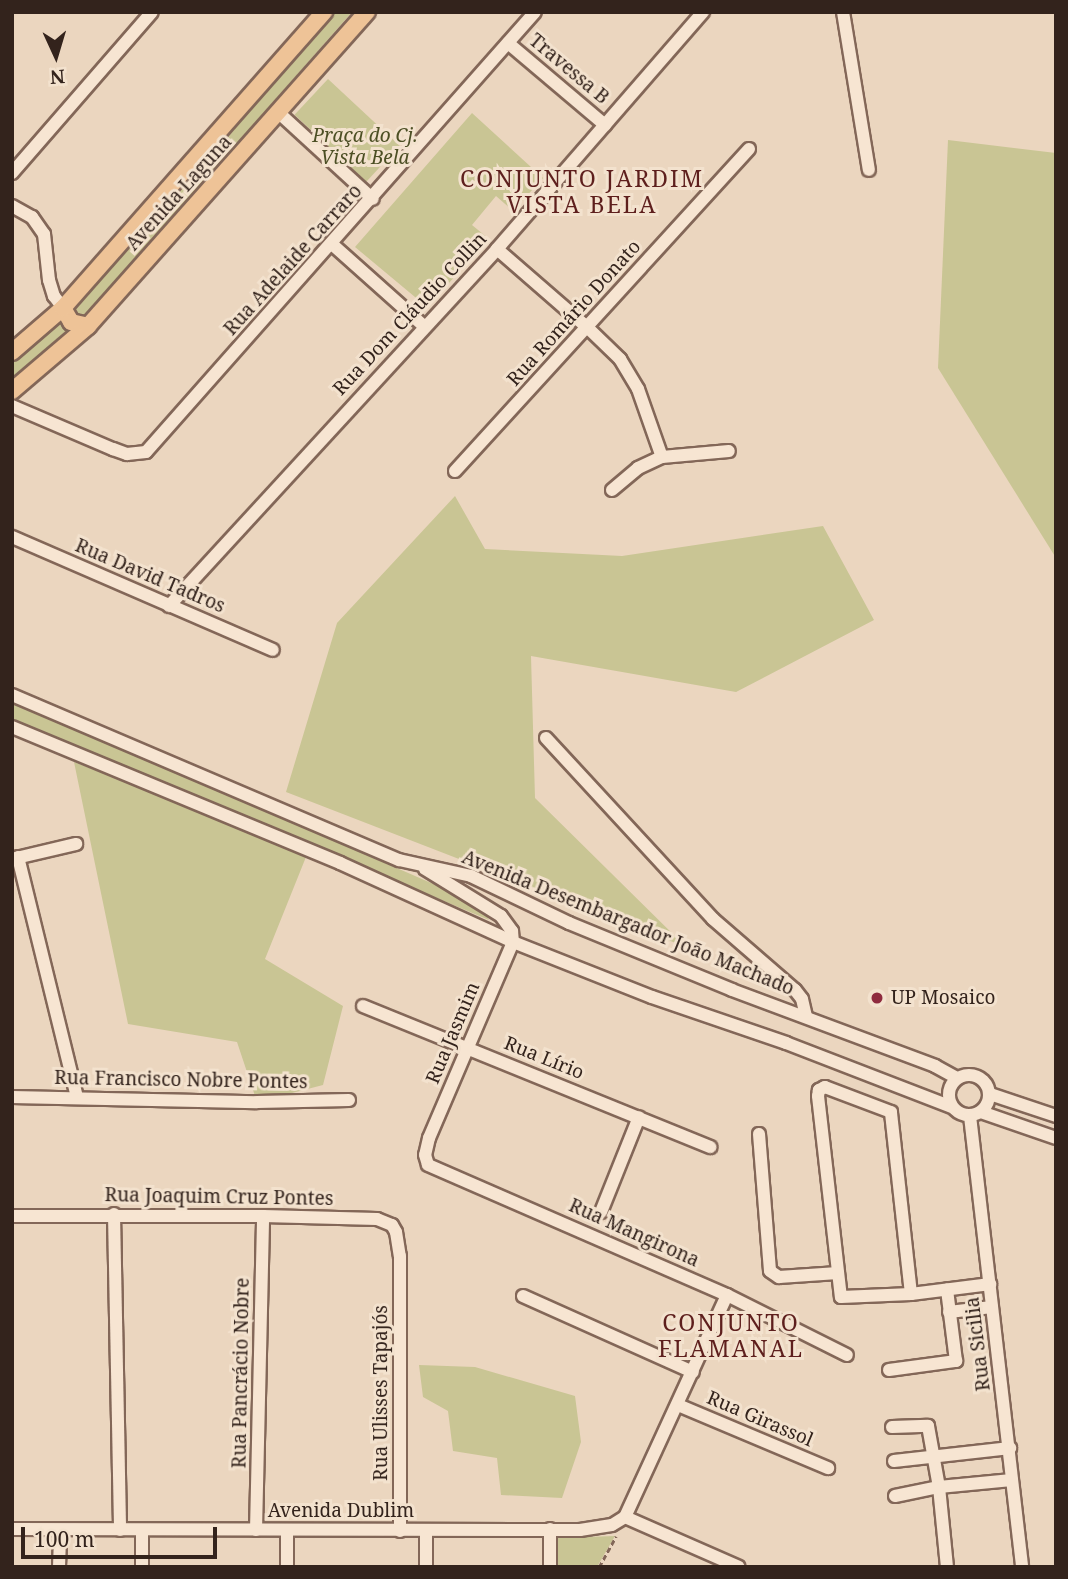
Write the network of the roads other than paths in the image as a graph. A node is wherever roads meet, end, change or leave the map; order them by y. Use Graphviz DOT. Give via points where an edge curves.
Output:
graph roads {
  1 [pos="152,12"];
  2 [pos="324,12"];
  3 [pos="367,12"];
  4 [pos="535,12"];
  5 [pos="703,12"];
  6 [pos="843,12"];
  7 [pos="509,43"];
  8 [pos="296,45"];
  9 [pos="320,65"];
  10 [pos="279,113"];
  11 [pos="605,125"];
  12 [pos="749,149"];
  13 [pos="869,170"];
  14 [pos="12,173"];
  15 [pos="373,199"];
  16 [pos="12,206"];
  17 [pos="332,245"];
  18 [pos="497,249"];
  19 [pos="63,308"];
  20 [pos="424,326"];
  21 [pos="88,327"];
  22 [pos="588,328"];
  23 [pos="12,352"];
  24 [pos="12,391"];
  25 [pos="12,406"];
  26 [pos="729,451"];
  27 [pos="662,457"];
  28 [pos="455,471"];
  29 [pos="612,490"];
  30 [pos="12,537"];
  31 [pos="169,606"];
  32 [pos="273,650"];
  33 [pos="12,695"];
  34 [pos="16,731"];
  35 [pos="546,738"];
  36 [pos="76,844"];
  37 [pos="15,858"];
  38 [pos="419,865"];
  39 [pos="513,942"];
  40 [pos="363,1006"];
  41 [pos="806,1016"];
  42 [pos="467,1048"];
  43 [pos="957,1078"];
  44 [pos="990,1094"];
  45 [pos="12,1097"];
  46 [pos="77,1097"];
  47 [pos="349,1100"];
  48 [pos="952,1107"];
  49 [pos="975,1114"];
  50 [pos="1056,1116"];
  51 [pos="639,1117"];
  52 [pos="759,1134"];
  53 [pos="429,1138"];
  54 [pos="1056,1138"];
  55 [pos="711,1147"];
  56 [pos="601,1212"];
  57 [pos="114,1214"];
  58 [pos="12,1216"];
  59 [pos="264,1216"];
  60 [pos="400,1255"];
  61 [pos="838,1273"];
  62 [pos="990,1284"];
  63 [pos="947,1290"];
  64 [pos="911,1294"];
  65 [pos="727,1295"];
  66 [pos="523,1296"];
  67 [pos="992,1307"];
  68 [pos="949,1312"];
  69 [pos="847,1355"];
  70 [pos="889,1370"];
  71 [pos="692,1372"];
  72 [pos="678,1405"];
  73 [pos="892,1427"];
  74 [pos="1010,1448"];
  75 [pos="933,1455"];
  76 [pos="894,1461"];
  77 [pos="828,1468"];
  78 [pos="1012,1480"];
  79 [pos="939,1487"];
  80 [pos="895,1496"];
  81 [pos="625,1517"];
  82 [pos="550,1529"];
  83 [pos="12,1530"];
  84 [pos="60,1530"];
  85 [pos="120,1530"];
  86 [pos="142,1530"];
  87 [pos="256,1530"];
  88 [pos="426,1530"];
  89 [pos="287,1531"];
  90 [pos="400,1531"];
  91 [pos="59,1567"];
  92 [pos="142,1567"];
  93 [pos="287,1567"];
  94 [pos="426,1567"];
  95 [pos="550,1567"];
  96 [pos="739,1567"];
  97 [pos="947,1567"];
  98 [pos="1022,1567"];
  1 -- 14 [label="street"];
  2 -- 8 [label="main road, Avenida Laguna"];
  3 -- 9 [label="main road, Avenida Laguna"];
  4 -- 7 [label="street, Rua Adelaide Carraro"];
  5 -- 11 [label="street, Rua Dom Cláudio Collin"];
  6 -- 13 [label="street"];
  7 -- 11 [label="street, Travessa B"];
  7 -- 15 [label="street, Rua Adelaide Carraro"];
  8 -- 9 [label="main road"];
  8 -- 19 [label="main road, Avenida Laguna"];
  9 -- 10 [label="main road, Avenida Laguna"];
  10 -- 15 [label="street"];
  10 -- 21 [label="main road, Avenida Laguna"];
  11 -- 18 [label="street, Rua Dom Cláudio Collin"];
  12 -- 22 [label="street, Rua Romário Donato"];
  15 -- 17 [label="street, Rua Adelaide Carraro"];
  16 -- 19 [label="street" via="33,217 44,233 49,280"];
  17 -- 20 [label="street"];
  17 -- 25 [label="street, Rua Adelaide Carraro" via="146,452 127,454"];
  18 -- 20 [label="street, Rua Dom Cláudio Collin"];
  18 -- 22 [label="street"];
  19 -- 21 [label="main road" via="71,322"];
  19 -- 23 [label="main road, Avenida Laguna"];
  20 -- 31 [label="street, Rua Dom Cláudio Collin"];
  21 -- 24 [label="main road, Avenida Laguna"];
  22 -- 27 [label="street" via="620,359 638,389"];
  22 -- 28 [label="street, Rua Romário Donato"];
  26 -- 27 [label="street"];
  27 -- 29 [label="street" via="638,468"];
  30 -- 31 [label="street, Rua David Tadros"];
  31 -- 32 [label="street, Rua David Tadros"];
  33 -- 38 [label="street, Avenida Desembargador João Machado" via="258,802"];
  34 -- 39 [label="street" via="340,863"];
  35 -- 41 [label="street" via="713,919 795,990"];
  36 -- 37 [label="street"];
  37 -- 46 [label="street"];
  38 -- 39 [label="street" via="501,916 512,931"];
  38 -- 41 [label="street, Avenida Desembargador João Machado" via="471,876 582,928"];
  39 -- 42 [label="street, Rua Jasmim"];
  39 -- 48 [label="street"];
  40 -- 42 [label="street, Rua Lírio"];
  41 -- 43 [label="street, Avenida Desembargador João Machado"];
  42 -- 51 [label="street, Rua Lírio"];
  42 -- 53 [label="street, Rua Jasmim"];
  43 -- 44 [label="street" via="978,1077"];
  43 -- 48 [label="street" via="948,1097"];
  44 -- 49 [label="street" via="988,1104"];
  44 -- 50 [label="street"];
  45 -- 46 [label="street, Rua Francisco Nobre Pontes"];
  46 -- 47 [label="street, Rua Francisco Nobre Pontes"];
  48 -- 49 [label="street" via="960,1114"];
  49 -- 54 [label="street"];
  49 -- 62 [label="street, Rua Sicilia"];
  51 -- 55 [label="street, Rua Lírio"];
  51 -- 56 [label="street"];
  52 -- 61 [label="street" via="770,1271 779,1277"];
  53 -- 65 [label="street, Rua Mangirona" via="426,1161 440,1173"];
  57 -- 58 [label="street, Rua Joaquim Cruz Pontes"];
  57 -- 59 [label="street, Rua Joaquim Cruz Pontes"];
  57 -- 85 [label="street"];
  59 -- 60 [label="street, Rua Joaquim Cruz Pontes" via="386,1222 396,1232"];
  59 -- 87 [label="street, Rua Pancrácio Nobre"];
  60 -- 90 [label="street, Rua Ulisses Tapajós"];
  61 -- 64 [label="street" via="843,1298"];
  61 -- 64 [label="street" via="818,1096 825,1087 891,1112"];
  62 -- 63 [label="street"];
  62 -- 67 [label="street, Rua Sicilia"];
  63 -- 64 [label="street"];
  63 -- 68 [label="street"];
  65 -- 69 [label="street, Rua Mangirona"];
  65 -- 71 [label="street"];
  66 -- 71 [label="street"];
  67 -- 68 [label="street"];
  67 -- 74 [label="street, Rua Sicilia"];
  68 -- 70 [label="street" via="956,1361"];
  71 -- 72 [label="street"];
  72 -- 77 [label="street, Rua Girassol"];
  72 -- 81 [label="street"];
  73 -- 75 [label="street" via="928,1426"];
  74 -- 75 [label="street"];
  74 -- 78 [label="street, Rua Sicilia"];
  75 -- 76 [label="street"];
  75 -- 79 [label="street"];
  78 -- 79 [label="street"];
  78 -- 98 [label="street, Rua Sicilia"];
  79 -- 80 [label="street"];
  79 -- 97 [label="street"];
  81 -- 82 [label="street, Avenida Dublim" via="596,1529"];
  81 -- 96 [label="street"];
  82 -- 88 [label="street, Avenida Dublim"];
  82 -- 95 [label="street"];
  83 -- 84 [label="street, Avenida Dublim"];
  84 -- 85 [label="street, Avenida Dublim"];
  84 -- 91 [label="street"];
  85 -- 86 [label="street, Avenida Dublim"];
  86 -- 87 [label="street, Avenida Dublim"];
  86 -- 92 [label="street"];
  87 -- 89 [label="street, Avenida Dublim"];
  88 -- 90 [label="street, Avenida Dublim"];
  88 -- 94 [label="street"];
  89 -- 90 [label="street, Avenida Dublim"];
  89 -- 93 [label="street"];
}
